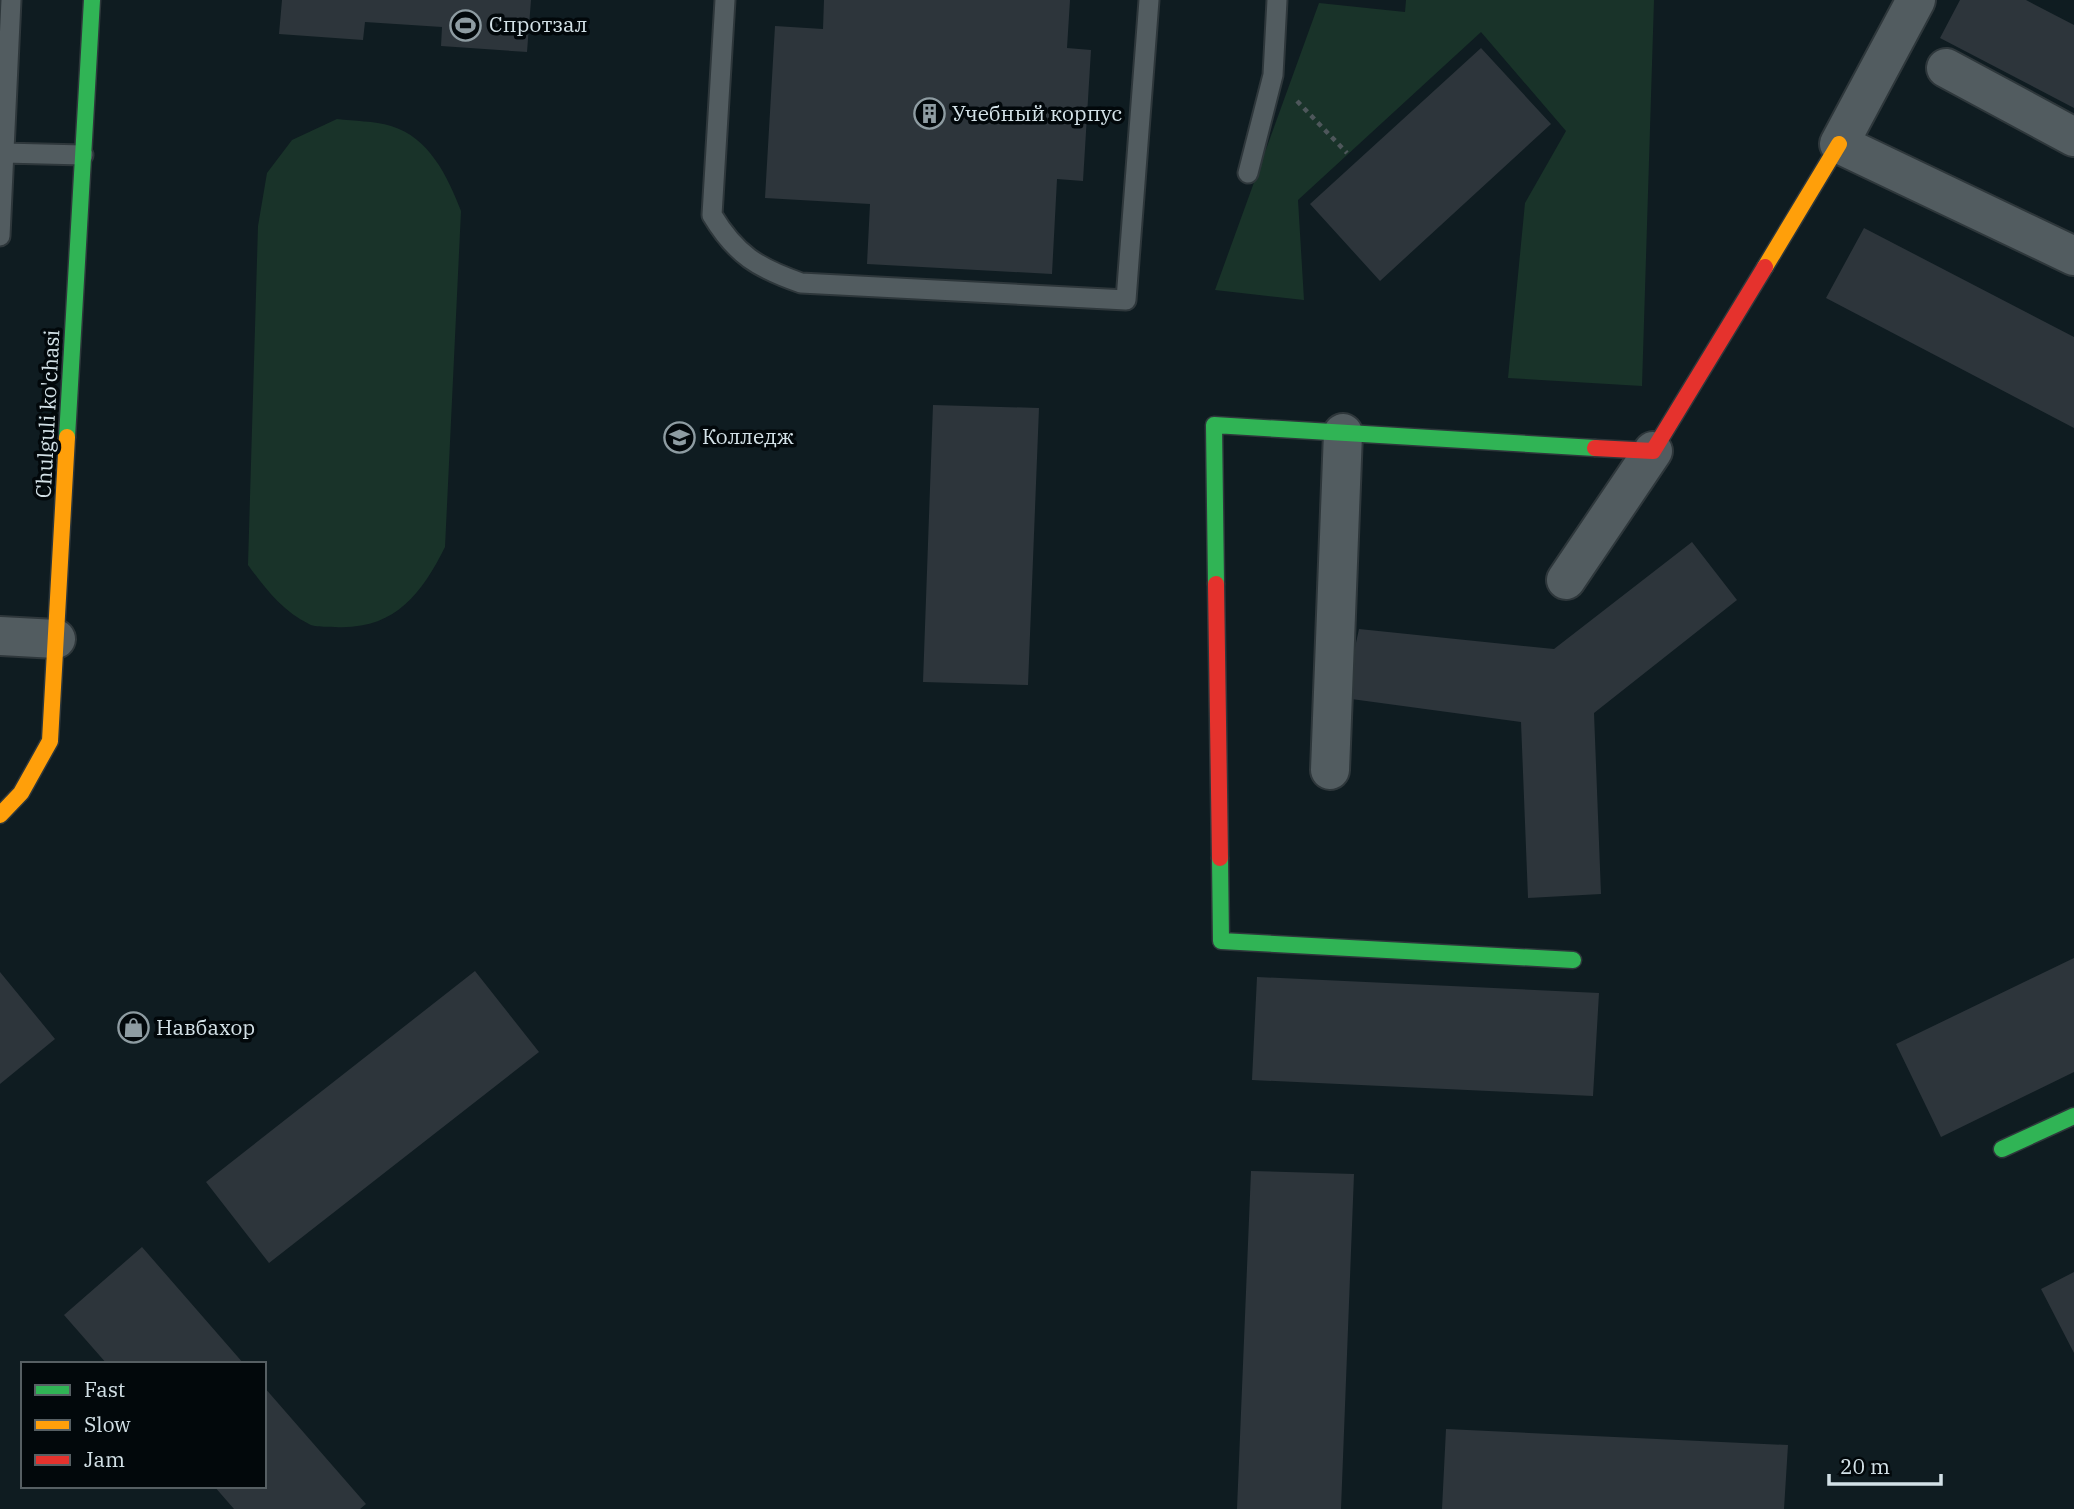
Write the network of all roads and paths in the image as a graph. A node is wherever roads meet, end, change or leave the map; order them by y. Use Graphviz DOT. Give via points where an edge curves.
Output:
graph roads {
  1 [pos="11,0"];
  2 [pos="92,0"];
  3 [pos="725,0"];
  4 [pos="1149,0"];
  5 [pos="1277,0"];
  6 [pos="1916,0"];
  7 [pos="1946,68"];
  8 [pos="1273,75"];
  9 [pos="2074,137"];
  10 [pos="1839,144"];
  11 [pos="4,153"];
  12 [pos="1347,153"];
  13 [pos="83,155"];
  14 [pos="1248,173"];
  15 [pos="0,236"];
  16 [pos="2074,256"];
  17 [pos="1343,433"];
  18 [pos="1653,451"];
  19 [pos="1566,580"];
  20 [pos="0,636"];
  21 [pos="56,639"];
  22 [pos="1329,770"];
  23 [pos="0,815"];
  24 [pos="1573,960"];
  25 [pos="2074,1116"];
  26 [pos="2002,1149"];
  1 -- 11 [label="lane"];
  2 -- 13 [label="street, Chulguli ko'chasi"];
  3 -- 4 [label="lane" via="712,215 742,255 768,272 801,283 1126,300"];
  5 -- 8 [label="lane"];
  6 -- 10 [label="street"];
  7 -- 9 [label="street"];
  8 -- 12 [label="path"];
  8 -- 14 [label="lane"];
  10 -- 16 [label="street"];
  10 -- 18 [label="street"];
  11 -- 13 [label="lane"];
  11 -- 15 [label="lane"];
  13 -- 21 [label="street, Chulguli ko'chasi"];
  17 -- 18 [label="street"];
  17 -- 22 [label="street"];
  17 -- 24 [label="street" via="1214,425 1221,942"];
  18 -- 19 [label="street"];
  20 -- 21 [label="street"];
  21 -- 23 [label="street, Chulguli ko'chasi" via="50,741 21,793"];
  25 -- 26 [label="street"];
}
